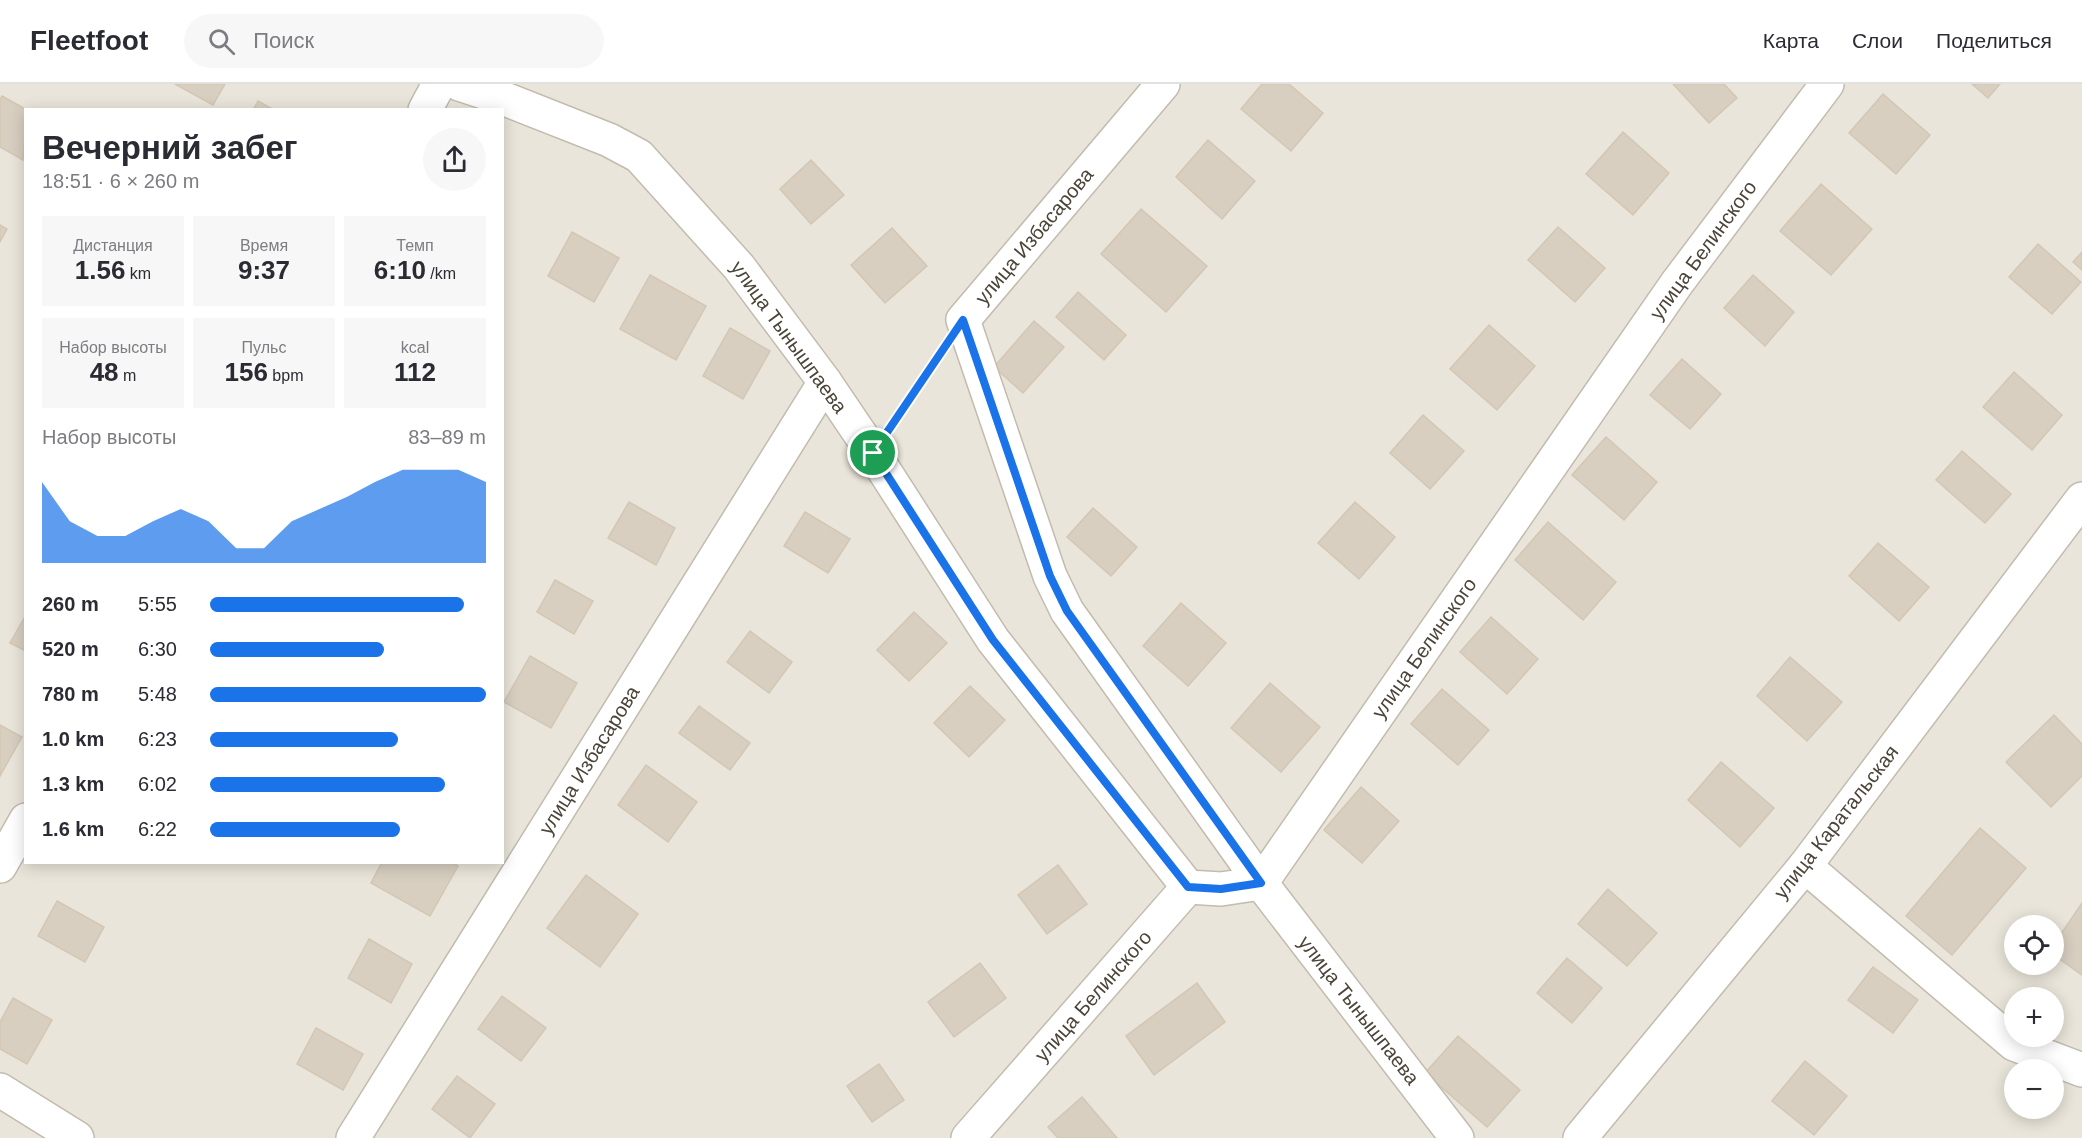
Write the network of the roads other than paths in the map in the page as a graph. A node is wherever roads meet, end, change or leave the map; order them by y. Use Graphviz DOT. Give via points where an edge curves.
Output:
graph roads {
  1 [pos="439,84"];
  2 [pos="459,84"];
  3 [pos="1163,84"];
  4 [pos="1827,84"];
  5 [pos="511,91"];
  6 [pos="426,108"];
  7 [pos="963,320"];
  8 [pos="825,382"];
  9 [pos="2082,499"];
  10 [pos="24,824"];
  11 [pos="0,866"];
  12 [pos="1805,866"];
  13 [pos="1261,883"];
  14 [pos="1188,887"];
  15 [pos="2082,1070"];
  16 [pos="0,1090"];
  17 [pos="77,1138"];
  18 [pos="352,1138"];
  19 [pos="968,1138"];
  20 [pos="1457,1138"];
  21 [pos="1580,1138"];
  1 -- 6 [label="street"];
  2 -- 5 [label="street, улица Тынышпаева"];
  3 -- 7 [label="street, улица Избасарова"];
  4 -- 13 [label="street, улица Белинского" via="1677,283"];
  5 -- 8 [label="street, улица Тынышпаева" via="639,156 739,267"];
  7 -- 13 [label="street, улица Тынышпаева" via="1050,576 1067,611"];
  8 -- 14 [label="street, улица Тынышпаева" via="993,640"];
  8 -- 18 [label="street, улица Избасарова"];
  9 -- 12 [label="street, улица Каратальская"];
  10 -- 11 [label="street"];
  12 -- 15 [label="street" via="2014,1044"];
  12 -- 21 [label="street, улица Каратальская"];
  13 -- 14 [label="street" via="1221,889"];
  13 -- 20 [label="street, улица Тынышпаева"];
  14 -- 19 [label="street, улица Белинского"];
  16 -- 17 [label="street"];
}
